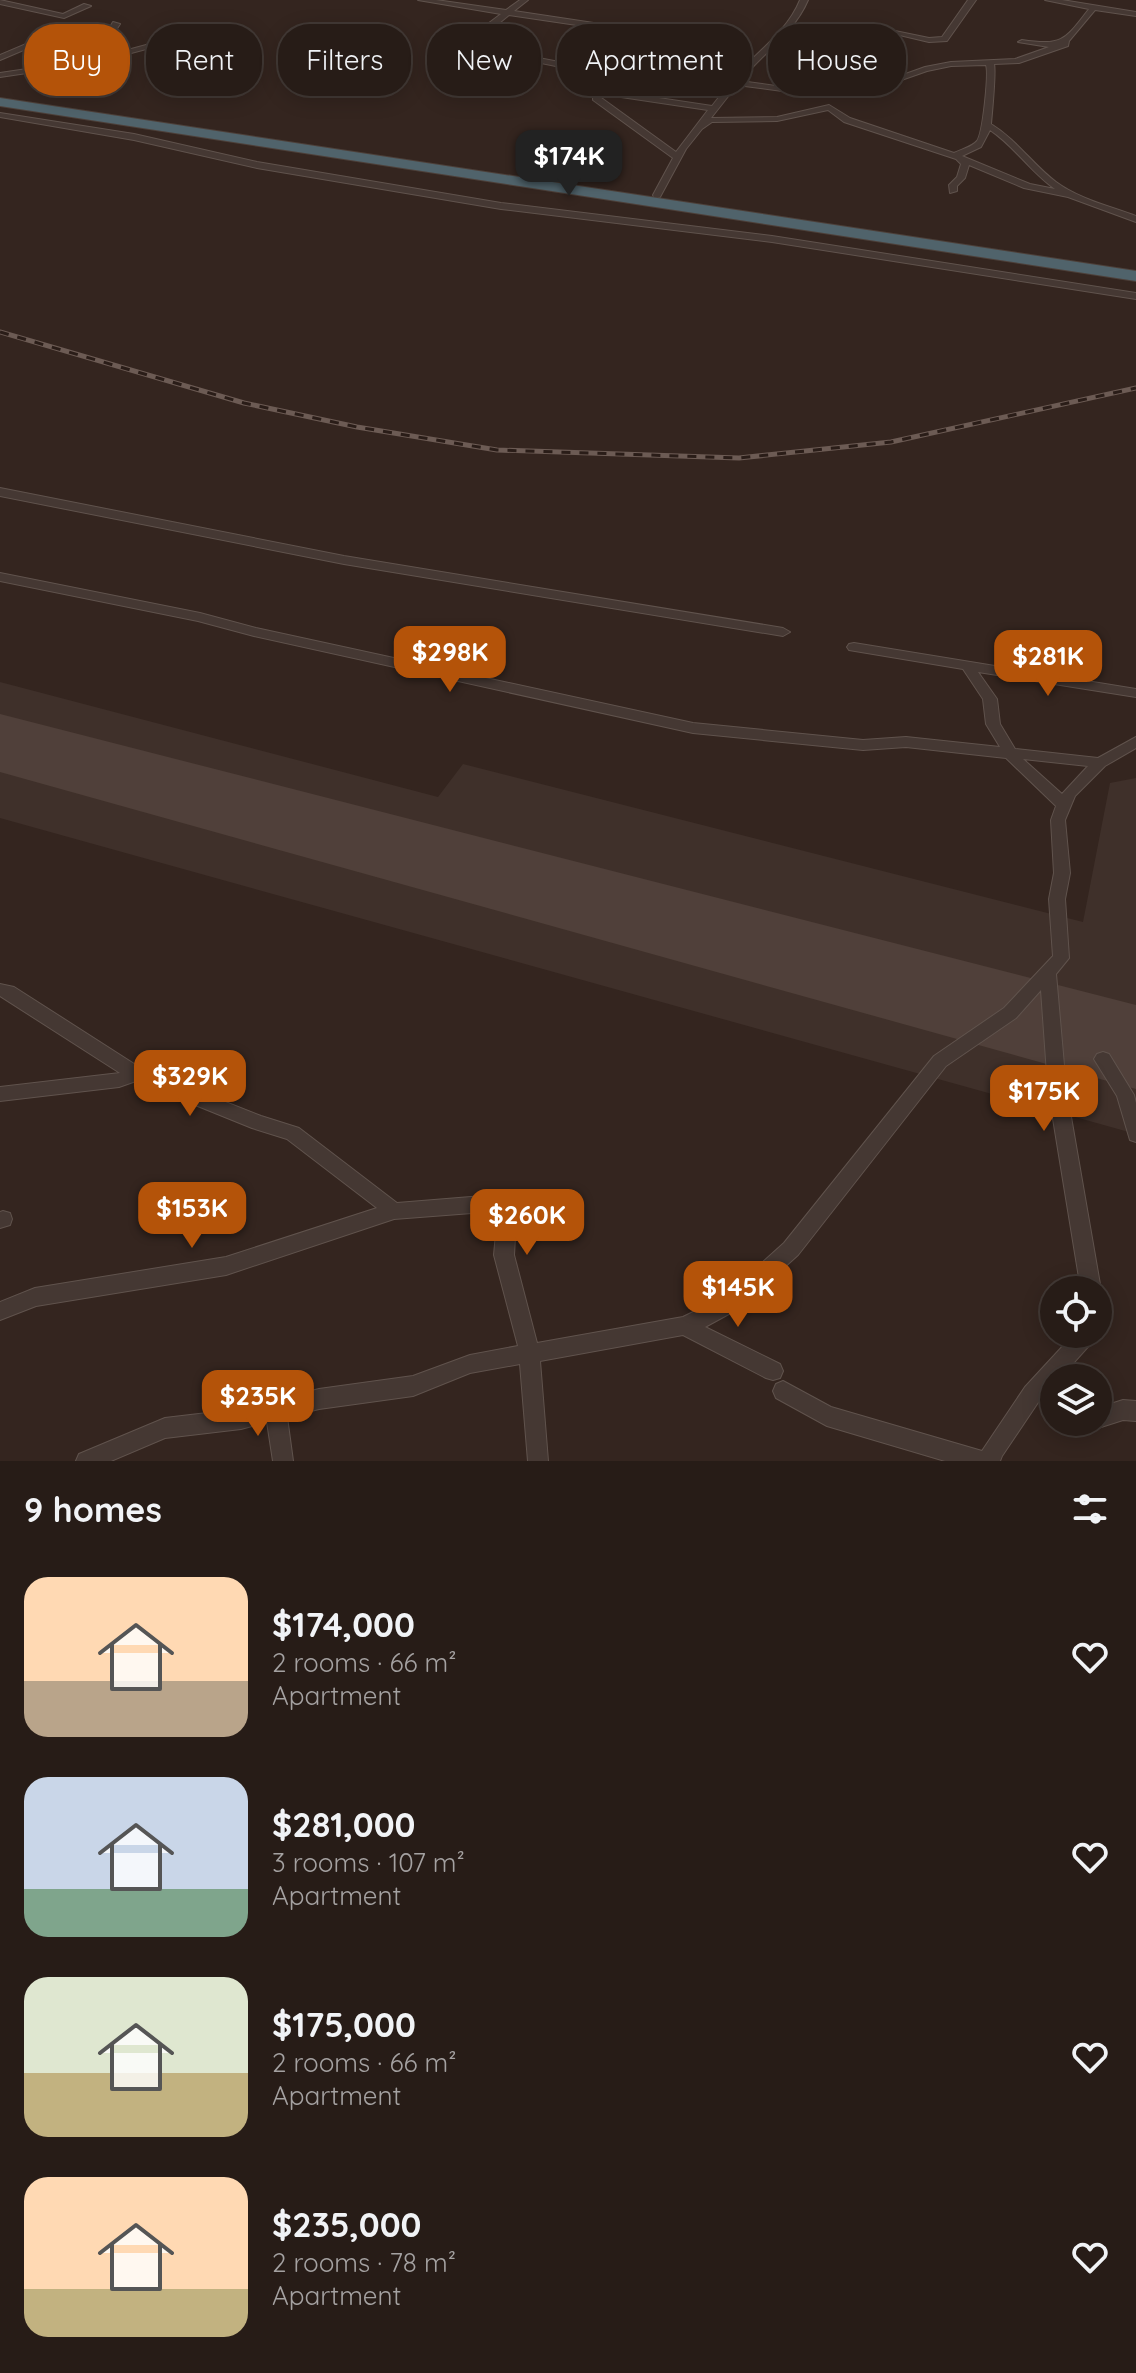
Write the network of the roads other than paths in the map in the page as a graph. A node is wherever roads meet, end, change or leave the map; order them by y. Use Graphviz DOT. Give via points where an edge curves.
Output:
graph roads {
  1 [pos="422,0"];
  2 [pos="524,0"];
  3 [pos="804,0"];
  4 [pos="972,0"];
  5 [pos="1049,0"];
  6 [pos="0,2"];
  7 [pos="87,6"];
  8 [pos="1093,8"];
  9 [pos="508,12"];
  10 [pos="1136,13"];
  11 [pos="585,24"];
  12 [pos="906,35"];
  13 [pos="1065,41"];
  14 [pos="1022,42"];
  15 [pos="24,47"];
  16 [pos="146,47"];
  17 [pos="0,58"];
  18 [pos="989,62"];
  19 [pos="752,63"];
  20 [pos="557,64"];
  21 [pos="0,75"];
  22 [pos="752,85"];
  23 [pos="0,95"];
  24 [pos="596,96"];
  25 [pos="630,96"];
  26 [pos="726,96"];
  27 [pos="0,102"];
  28 [pos="715,109"];
  29 [pos="0,115"];
  30 [pos="989,126"];
  31 [pos="699,127"];
  32 [pos="677,157"];
  33 [pos="958,157"];
  34 [pos="953,191"];
  35 [pos="657,195"];
  36 [pos="1070,195"];
  37 [pos="1136,219"];
  38 [pos="1136,269"];
  39 [pos="1136,276"];
  40 [pos="1136,296"];
  41 [pos="0,492"];
  42 [pos="0,577"];
  43 [pos="783,632"];
  44 [pos="854,647"];
  45 [pos="967,666"];
  46 [pos="1136,693"];
  47 [pos="1136,742"];
  48 [pos="1011,755"];
  49 [pos="1100,763"];
  50 [pos="1064,805"];
  51 [pos="1048,972"];
  52 [pos="0,990"];
  53 [pos="1103,1059"];
  54 [pos="136,1074"];
  55 [pos="0,1094"];
  56 [pos="1136,1135"];
  57 [pos="394,1211"];
  58 [pos="1089,1276"];
  59 [pos="0,1311"];
  60 [pos="684,1326"];
  61 [pos="529,1352"];
  62 [pos="773,1371"];
  63 [pos="783,1391"];
  64 [pos="1040,1396"];
  65 [pos="276,1410"];
  66 [pos="1136,1411"];
  67 [pos="1112,1414"];
  68 [pos="86,1461"];
  69 [pos="283,1461"];
  70 [pos="538,1461"];
  71 [pos="980,1461"];
  72 [pos="990,1461"];
  1 -- 9 [label="street"];
  2 -- 9 [label="street"];
  3 -- 19 [label="street" via="779,37"];
  4 -- 12 [label="street" via="944,39"];
  5 -- 8 [label="street"];
  6 -- 7 [label="street" via="64,16"];
  8 -- 10 [label="street"];
  8 -- 13 [label="street"];
  9 -- 11 [label="street"];
  9 -- 20 [label="street" via="465,49"];
  13 -- 14 [label="street" via="1057,46"];
  13 -- 18 [label="street" via="1055,50 1016,61"];
  15 -- 17 [label="street"];
  16 -- 21 [label="street"];
  18 -- 22 [label="street" via="925,69 855,90"];
  18 -- 30 [label="street"];
  23 -- 35 [label="highway"];
  24 -- 32 [label="street"];
  25 -- 28 [label="street"];
  26 -- 28 [label="street"];
  27 -- 39 [label="highway"];
  28 -- 31 [label="street"];
  29 -- 40 [label="street" via="501,206 772,239"];
  30 -- 33 [label="street" via="979,144"];
  30 -- 36 [label="street" via="1018,149 1037,174"];
  31 -- 32 [label="street"];
  31 -- 33 [label="street" via="710,120 777,119 829,107 847,120"];
  32 -- 35 [label="street"];
  33 -- 34 [label="street" via="965,164"];
  33 -- 36 [label="street" via="1027,186"];
  35 -- 38 [label="highway"];
  36 -- 37 [label="street"];
  41 -- 43 [label="street" via="344,560"];
  42 -- 48 [label="street" via="693,728 863,745 906,742"];
  44 -- 45 [label="street"];
  45 -- 46 [label="street"];
  45 -- 48 [label="street" via="990,699 993,724"];
  47 -- 49 [label="street"];
  48 -- 49 [label="street"];
  48 -- 50 [label="street"];
  49 -- 50 [label="street"];
  50 -- 51 [label="street" via="1058,820 1061,958"];
  51 -- 58 [label="street" via="1057,1088"];
  51 -- 60 [label="street" via="1010,1013 940,1061 774,1267 731,1303"];
  52 -- 54 [label="street"];
  53 -- 56 [label="street" via="1125,1095"];
  54 -- 55 [label="street"];
  54 -- 57 [label="street" via="293,1133"];
  57 -- 59 [label="street" via="226,1266 35,1297"];
  57 -- 61 [label="street" via="508,1202 504,1255"];
  60 -- 61 [label="street"];
  60 -- 62 [label="street"];
  61 -- 65 [label="street" via="470,1364 413,1386"];
  61 -- 70 [label="street"];
  63 -- 71 [label="street" via="827,1416"];
  64 -- 72 [label="street"];
  65 -- 68 [label="street" via="165,1428"];
  65 -- 69 [label="street"];
  66 -- 67 [label="street"];
}
